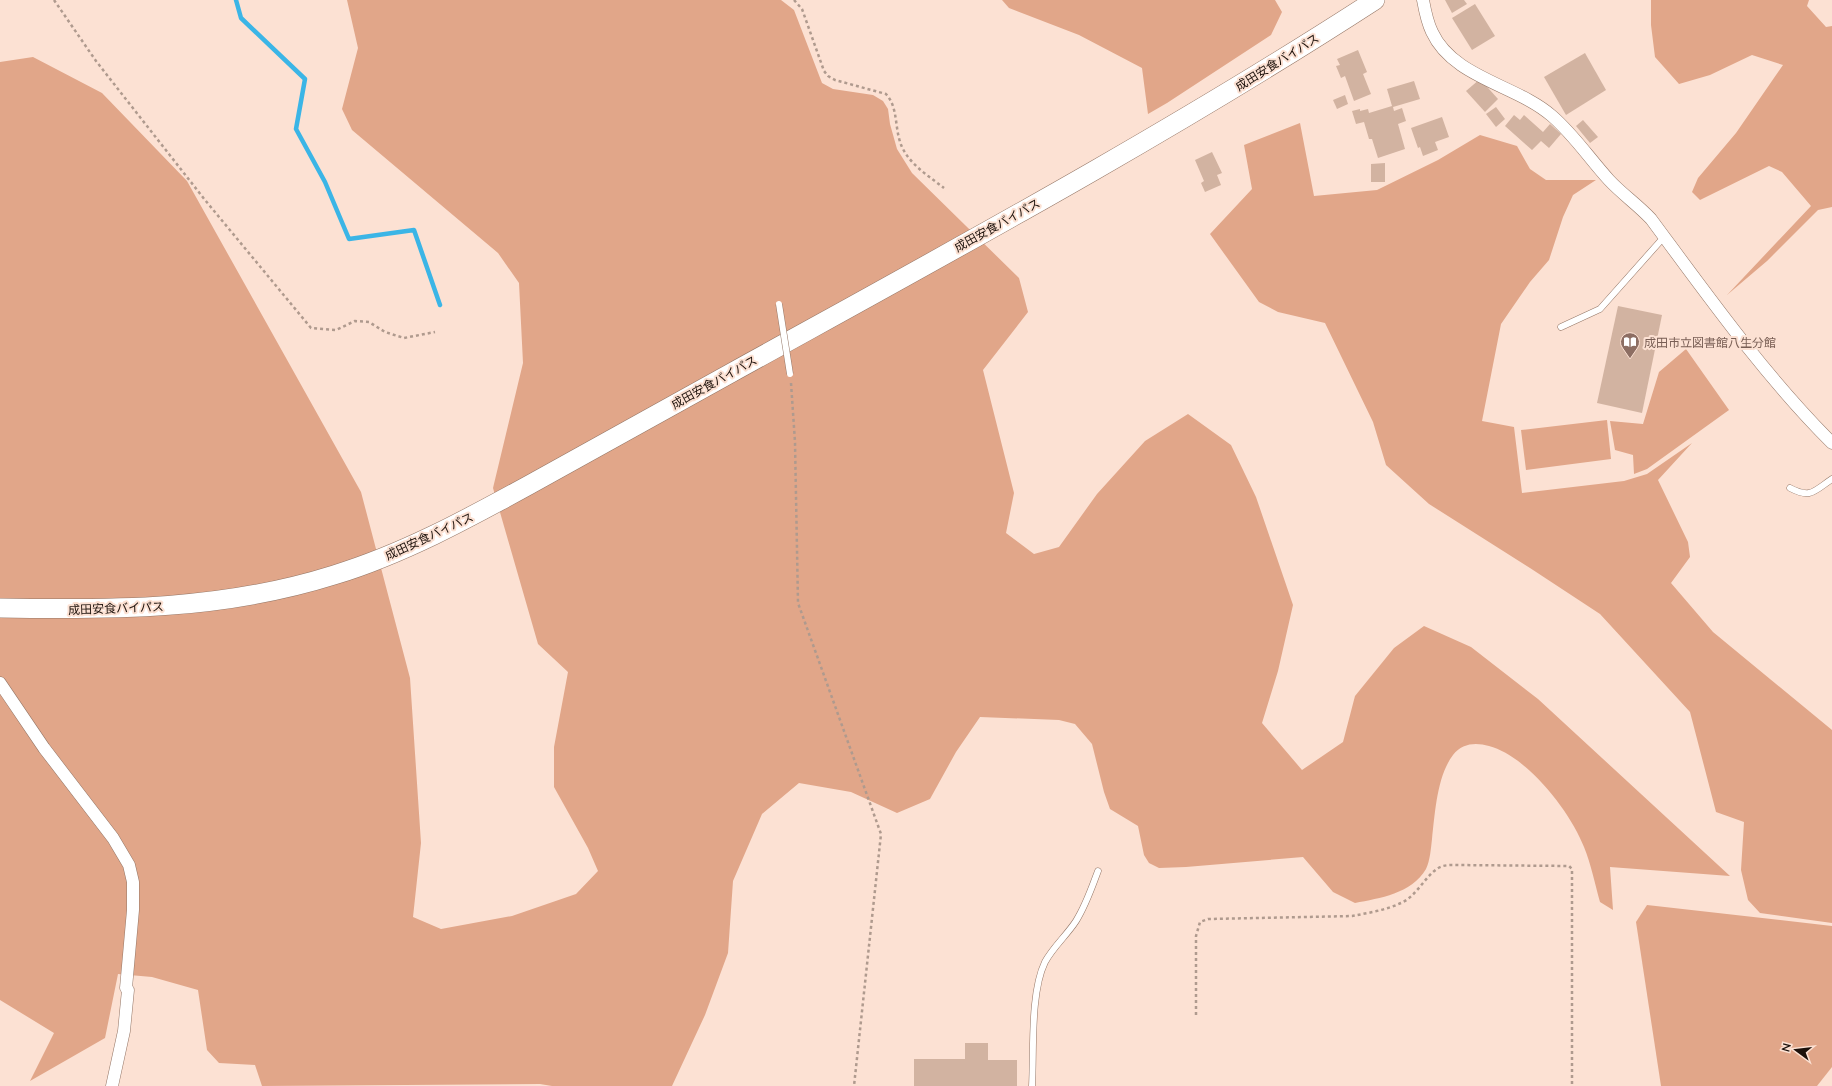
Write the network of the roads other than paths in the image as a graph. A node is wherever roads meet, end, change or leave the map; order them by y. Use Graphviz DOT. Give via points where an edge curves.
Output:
graph roads {
  1 [pos="1375,0"];
  2 [pos="1423,0"];
  3 [pos="1664,237"];
  4 [pos="779,304"];
  5 [pos="1561,327"];
  6 [pos="790,374"];
  7 [pos="1832,443"];
  8 [pos="1832,479"];
  9 [pos="1790,488"];
  10 [pos="0,608"];
  11 [pos="0,683"];
  12 [pos="1098,870"];
  13 [pos="112,1086"];
  14 [pos="1032,1086"];
  1 -- 10 [label="main road, 成田安食バイパス" via="1268,68 1125,153 439,533 336,575 243,598 180,606 127,609"];
  2 -- 3 [label="street" via="1432,32 1448,55 1472,72 1539,106 1552,116 1581,145 1622,194 1640,207"];
  3 -- 5 [label="lane" via="1600,309"];
  3 -- 7 [label="street" via="1764,369"];
  4 -- 6 [label="lane, bridge"];
  8 -- 9 [label="lane" via="1812,494 1806,495"];
  11 -- 13 [label="street" via="44,748 113,838 129,865 134,882 124,1031"];
  12 -- 14 [label="lane" via="1076,921 1053,950 1040,975"];
}
